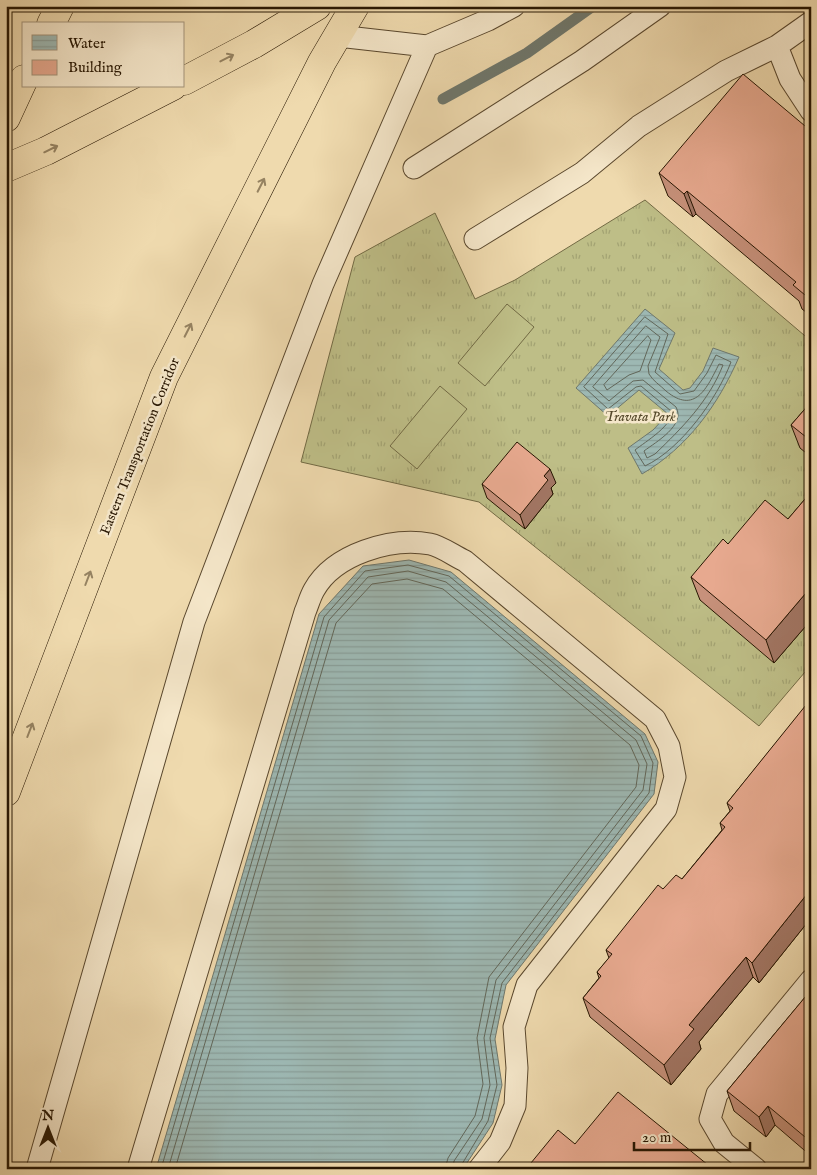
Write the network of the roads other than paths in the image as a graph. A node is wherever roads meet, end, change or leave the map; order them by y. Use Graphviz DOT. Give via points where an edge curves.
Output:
graph roads {
  1 [pos="60,6"];
  2 [pos="317,6"];
  3 [pos="355,6"];
  4 [pos="514,6"];
  5 [pos="660,6"];
  6 [pos="52,22"];
  7 [pos="811,22"];
  8 [pos="338,36"];
  9 [pos="427,46"];
  10 [pos="777,46"];
  11 [pos="185,80"];
  12 [pos="22,83"];
  13 [pos="169,88"];
  14 [pos="811,111"];
  15 [pos="6,118"];
  16 [pos="6,168"];
  17 [pos="414,168"];
  18 [pos="475,239"];
  19 [pos="6,792"];
  20 [pos="811,980"];
  21 [pos="37,1169"];
  22 [pos="138,1169"];
  23 [pos="479,1169"];
  24 [pos="756,1169"];
  1 -- 6 [label="highway"];
  11 -- 2 [label="highway, one-way"];
  3 -- 8 [label="highway, Eastern Transportation Corridor"];
  4 -- 9 [label="lane"];
  5 -- 17 [label="lane" via="582,61"];
  7 -- 10 [label="lane"];
  8 -- 9 [label="lane"];
  19 -- 8 [label="highway, Eastern Transportation Corridor, one-way" via="164,377"];
  9 -- 21 [label="lane" via="323,284 194,622"];
  10 -- 14 [label="lane" via="790,79"];
  10 -- 18 [label="lane" via="726,71 640,126 582,173"];
  12 -- 15 [label="highway"];
  16 -- 13 [label="highway, one-way"];
  20 -- 24 [label="lane" via="718,1094 710,1119 724,1143"];
  22 -- 23 [label="lane" via="314,589 335,567 360,552 392,542 432,544 464,561 648,713 655,719 669,746 675,777 666,809 527,985 514,1027 515,1106 500,1142"];
}
